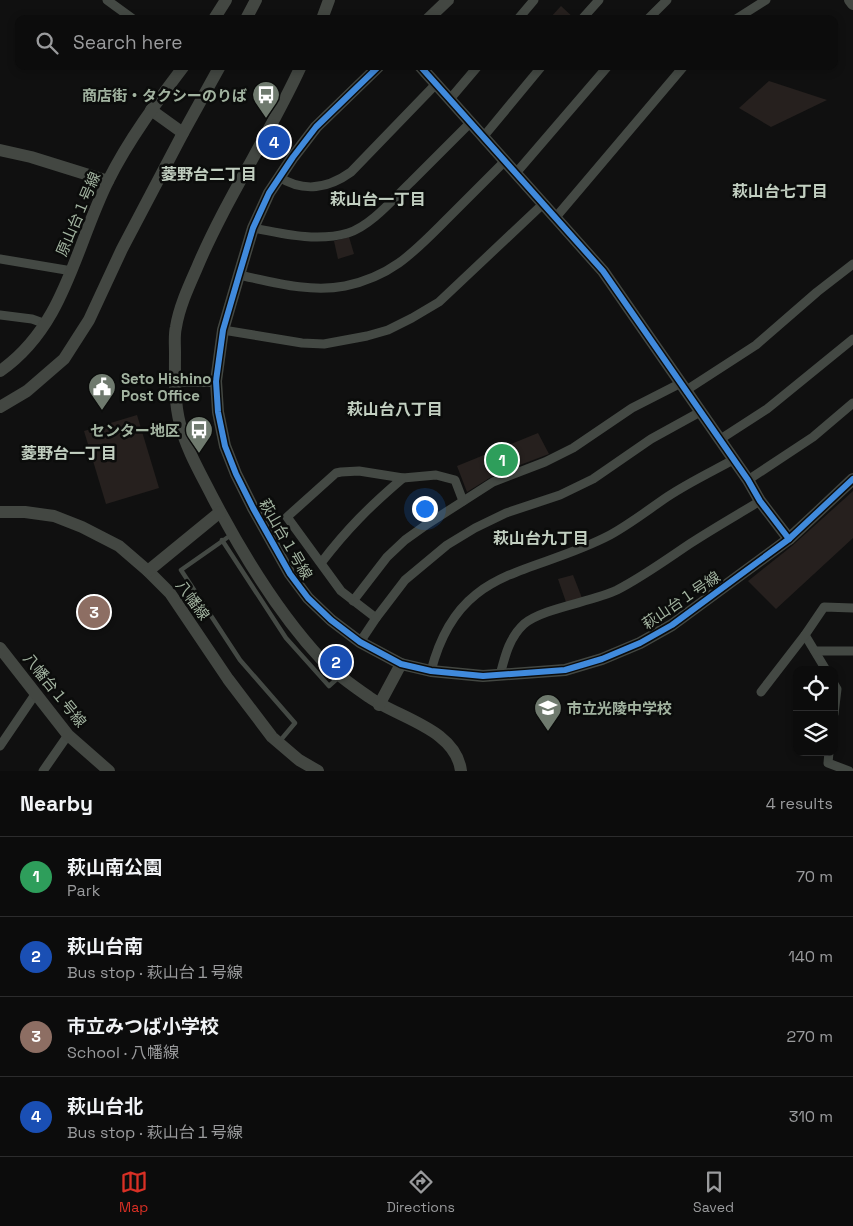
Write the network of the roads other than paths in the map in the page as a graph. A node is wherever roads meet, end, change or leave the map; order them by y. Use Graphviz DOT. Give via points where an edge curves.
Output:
graph roads {
  1 [pos="107,0"];
  2 [pos="256,0"];
  3 [pos="329,0"];
  4 [pos="448,0"];
  5 [pos="534,0"];
  6 [pos="599,0"];
  7 [pos="666,0"];
  8 [pos="766,0"];
  9 [pos="850,0"];
  10 [pos="222,1"];
  11 [pos="853,4"];
  12 [pos="128,15"];
  13 [pos="216,15"];
  14 [pos="248,15"];
  15 [pos="323,15"];
  16 [pos="432,15"];
  17 [pos="521,15"];
  18 [pos="586,15"];
  19 [pos="652,15"];
  20 [pos="742,15"];
  21 [pos="181,70"];
  22 [pos="218,70"];
  23 [pos="299,70"];
  24 [pos="375,70"];
  25 [pos="424,70"];
  26 [pos="475,70"];
  27 [pos="539,70"];
  28 [pos="605,70"];
  29 [pos="681,70"];
  30 [pos="436,84"];
  31 [pos="450,99"];
  32 [pos="151,110"];
  33 [pos="471,122"];
  34 [pos="183,133"];
  35 [pos="484,136"];
  36 [pos="0,150"];
  37 [pos="505,161"];
  38 [pos="516,172"];
  39 [pos="279,177"];
  40 [pos="108,181"];
  41 [pos="544,203"];
  42 [pos="556,217"];
  43 [pos="253,228"];
  44 [pos="0,259"];
  45 [pos="853,264"];
  46 [pos="72,271"];
  47 [pos="239,275"];
  48 [pos="0,315"];
  49 [pos="46,324"];
  50 [pos="223,330"];
  51 [pos="853,339"];
  52 [pos="0,371"];
  53 [pos="175,381"];
  54 [pos="216,381"];
  55 [pos="683,387"];
  56 [pos="853,403"];
  57 [pos="0,407"];
  58 [pos="700,412"];
  59 [pos="719,440"];
  60 [pos="733,460"];
  61 [pos="403,478"];
  62 [pos="853,479"];
  63 [pos="748,480"];
  64 [pos="760,500"];
  65 [pos="463,501"];
  66 [pos="0,512"];
  67 [pos="220,512"];
  68 [pos="227,537"];
  69 [pos="789,539"];
  70 [pos="321,563"];
  71 [pos="148,571"];
  72 [pos="353,601"];
  73 [pos="853,608"];
  74 [pos="376,618"];
  75 [pos="805,635"];
  76 [pos="360,642"];
  77 [pos="0,648"];
  78 [pos="815,651"];
  79 [pos="853,651"];
  80 [pos="401,664"];
  81 [pos="824,666"];
  82 [pos="431,672"];
  83 [pos="500,675"];
  84 [pos="761,692"];
  85 [pos="36,693"];
  86 [pos="379,705"];
  87 [pos="68,735"];
  88 [pos="278,743"];
  89 [pos="0,746"];
  90 [pos="829,756"];
  91 [pos="43,771"];
  92 [pos="109,771"];
  93 [pos="318,771"];
  94 [pos="461,771"];
  95 [pos="849,771"];
  1 -- 12 [label="street"];
  2 -- 14 [label="street"];
  3 -- 15 [label="street"];
  4 -- 16 [label="street"];
  5 -- 17 [label="street"];
  6 -- 18 [label="street"];
  7 -- 19 [label="street"];
  8 -- 20 [label="street"];
  9 -- 11 [label="street"];
  10 -- 13 [label="street"];
  21 -- 32 [label="street, 原山台１号線"];
  22 -- 34 [label="street"];
  23 -- 53 [label="street" via="208,240 190,285 176,327"];
  24 -- 39 [label="street, 萩山台１号線" via="316,127"];
  25 -- 30 [label="street"];
  26 -- 31 [label="street"];
  27 -- 35 [label="street"];
  28 -- 38 [label="street"];
  29 -- 42 [label="street"];
  30 -- 31 [label="street"];
  30 -- 39 [label="street" via="352,172 342,178 331,184 306,187"];
  31 -- 33 [label="street"];
  32 -- 34 [label="street"];
  32 -- 40 [label="street, 原山台１号線"];
  33 -- 35 [label="street"];
  33 -- 43 [label="street" via="385,208 350,233 300,237"];
  34 -- 57 [label="street" via="122,248 89,320 64,359 27,391"];
  35 -- 37 [label="street"];
  36 -- 40 [label="street"];
  37 -- 38 [label="street"];
  37 -- 47 [label="street" via="411,255 368,280 323,288"];
  38 -- 41 [label="street"];
  39 -- 43 [label="street, 萩山台１号線"];
  40 -- 46 [label="street, 原山台１号線"];
  41 -- 42 [label="street"];
  41 -- 50 [label="street" via="439,302 388,330 324,344"];
  42 -- 55 [label="street" via="603,271"];
  43 -- 47 [label="street, 萩山台１号線"];
  44 -- 46 [label="street"];
  45 -- 55 [label="street" via="756,345"];
  46 -- 49 [label="street, 原山台１号線"];
  47 -- 50 [label="street, 萩山台１号線"];
  48 -- 49 [label="street"];
  49 -- 52 [label="street, 原山台１号線"];
  50 -- 54 [label="street, 萩山台１号線"];
  51 -- 59 [label="street" via="768,410"];
  53 -- 54 [label="street"];
  53 -- 67 [label="street" via="180,424 187,446"];
  54 -- 76 [label="street, 萩山台１号線" via="225,446 253,508 290,574 308,598"];
  55 -- 58 [label="street"];
  55 -- 65 [label="street" via="632,408 573,448 502,477"];
  56 -- 63 [label="street" via="813,437"];
  58 -- 59 [label="street"];
  58 -- 74 [label="street" via="651,439 593,479 560,495 506,513 456,539 406,580"];
  59 -- 60 [label="street"];
  60 -- 63 [label="street"];
  60 -- 82 [label="street" via="612,534 490,583 458,612 444,631"];
  61 -- 65 [label="street" via="436,475 455,480"];
  61 -- 70 [label="street" via="364,511"];
  61 -- 70 [label="street" via="349,470 336,473 287,517"];
  62 -- 69 [label="street, 萩山台１号線"];
  63 -- 64 [label="street"];
  64 -- 69 [label="street"];
  64 -- 83 [label="street" via="615,591 549,612 525,624 509,645"];
  65 -- 72 [label="street" via="405,540"];
  66 -- 71 [label="street, 八幡線" via="54,516 82,526 119,546"];
  67 -- 68 [label="street"];
  67 -- 71 [label="street"];
  68 -- 86 [label="street" via="323,661"];
  68 -- 88 [label="lane" via="181,570 240,660 295,723"];
  69 -- 83 [label="street, 萩山台１号線" via="672,625 640,643 565,670"];
  70 -- 72 [label="street" via="341,591"];
  71 -- 88 [label="street, 八幡線" via="170,593 228,679"];
  72 -- 74 [label="street"];
  73 -- 75 [label="street" via="824,607"];
  74 -- 76 [label="street"];
  75 -- 78 [label="street"];
  75 -- 84 [label="street"];
  76 -- 80 [label="street, 萩山台１号線"];
  77 -- 85 [label="street, 八幡台１号線"];
  78 -- 79 [label="street"];
  78 -- 81 [label="street"];
  80 -- 82 [label="street, 萩山台１号線"];
  80 -- 86 [label="street"];
  82 -- 83 [label="street, 萩山台１号線"];
  85 -- 87 [label="street, 八幡台１号線"];
  85 -- 89 [label="street"];
  86 -- 94 [label="street" via="440,735 452,748"];
  87 -- 91 [label="street"];
  87 -- 92 [label="street, 八幡台１号線"];
  88 -- 93 [label="street, 八幡線"];
  90 -- 95 [label="street" via="828,763"];
}
